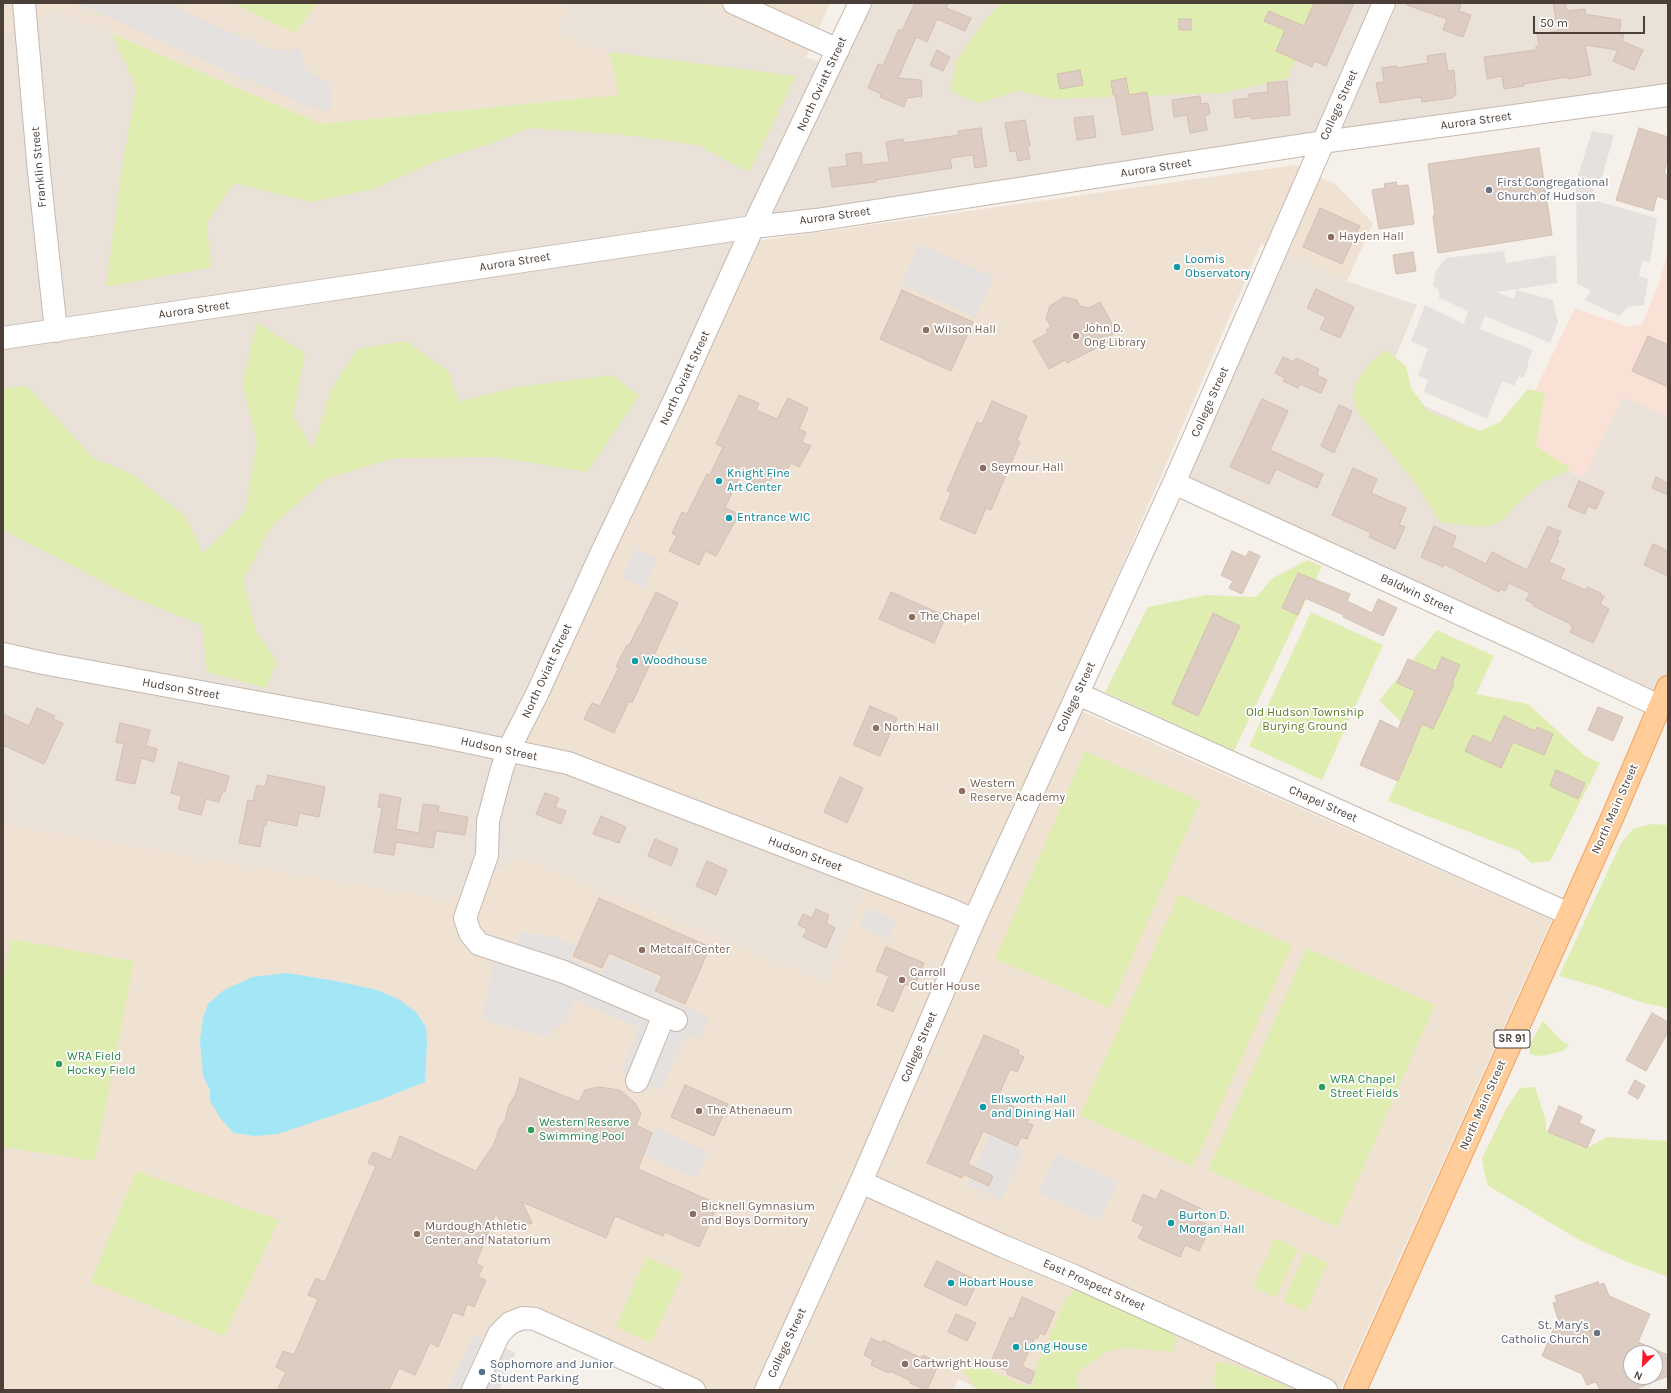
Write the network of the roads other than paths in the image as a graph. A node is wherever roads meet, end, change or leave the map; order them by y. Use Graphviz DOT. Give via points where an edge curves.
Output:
graph roads {
  1 [pos="24,3"];
  2 [pos="734,3"];
  3 [pos="860,3"];
  4 [pos="1384,3"];
  5 [pos="838,50"];
  6 [pos="1668,95"];
  7 [pos="1323,142"];
  8 [pos="753,227"];
  9 [pos="56,330"];
  10 [pos="3,338"];
  11 [pos="1174,483"];
  12 [pos="3,654"];
  13 [pos="1078,694"];
  14 [pos="1664,697"];
  15 [pos="508,751"];
  16 [pos="1569,914"];
  17 [pos="974,920"];
  18 [pos="637,1081"];
  19 [pos="861,1182"];
  20 [pos="473,1390"];
  21 [pos="694,1390"];
  22 [pos="766,1390"];
  23 [pos="1326,1390"];
  24 [pos="1355,1390"];
  1 -- 9 [label="street, Franklin Street"];
  2 -- 5 [label="street"];
  3 -- 5 [label="street, North Oviatt Street"];
  4 -- 7 [label="street, College Street"];
  5 -- 8 [label="street, North Oviatt Street"];
  6 -- 7 [label="street, Aurora Street"];
  7 -- 8 [label="street, Aurora Street" via="816,220"];
  7 -- 11 [label="street, College Street"];
  8 -- 9 [label="street, Aurora Street"];
  8 -- 15 [label="street, North Oviatt Street" via="653,446"];
  9 -- 10 [label="street, Aurora Street"];
  11 -- 13 [label="street, College Street"];
  11 -- 14 [label="street, Baldwin Street" via="1425,597"];
  12 -- 15 [label="street, Hudson Street"];
  13 -- 16 [label="street, Chapel Street"];
  13 -- 17 [label="street, College Street"];
  14 -- 16 [label="main road, North Main Street / SR 91"];
  15 -- 17 [label="street, Hudson Street" via="568,763"];
  15 -- 18 [label="street, North Oviatt Street" via="488,821 487,855 465,918 470,933 479,944 564,972 670,1018"];
  16 -- 24 [label="main road, North Main Street / SR 91"];
  17 -- 19 [label="street, College Street"];
  19 -- 22 [label="street, College Street"];
  19 -- 23 [label="street, East Prospect Street"];
  20 -- 21 [label="street" via="499,1334 510,1323 524,1318 535,1319"];
}
